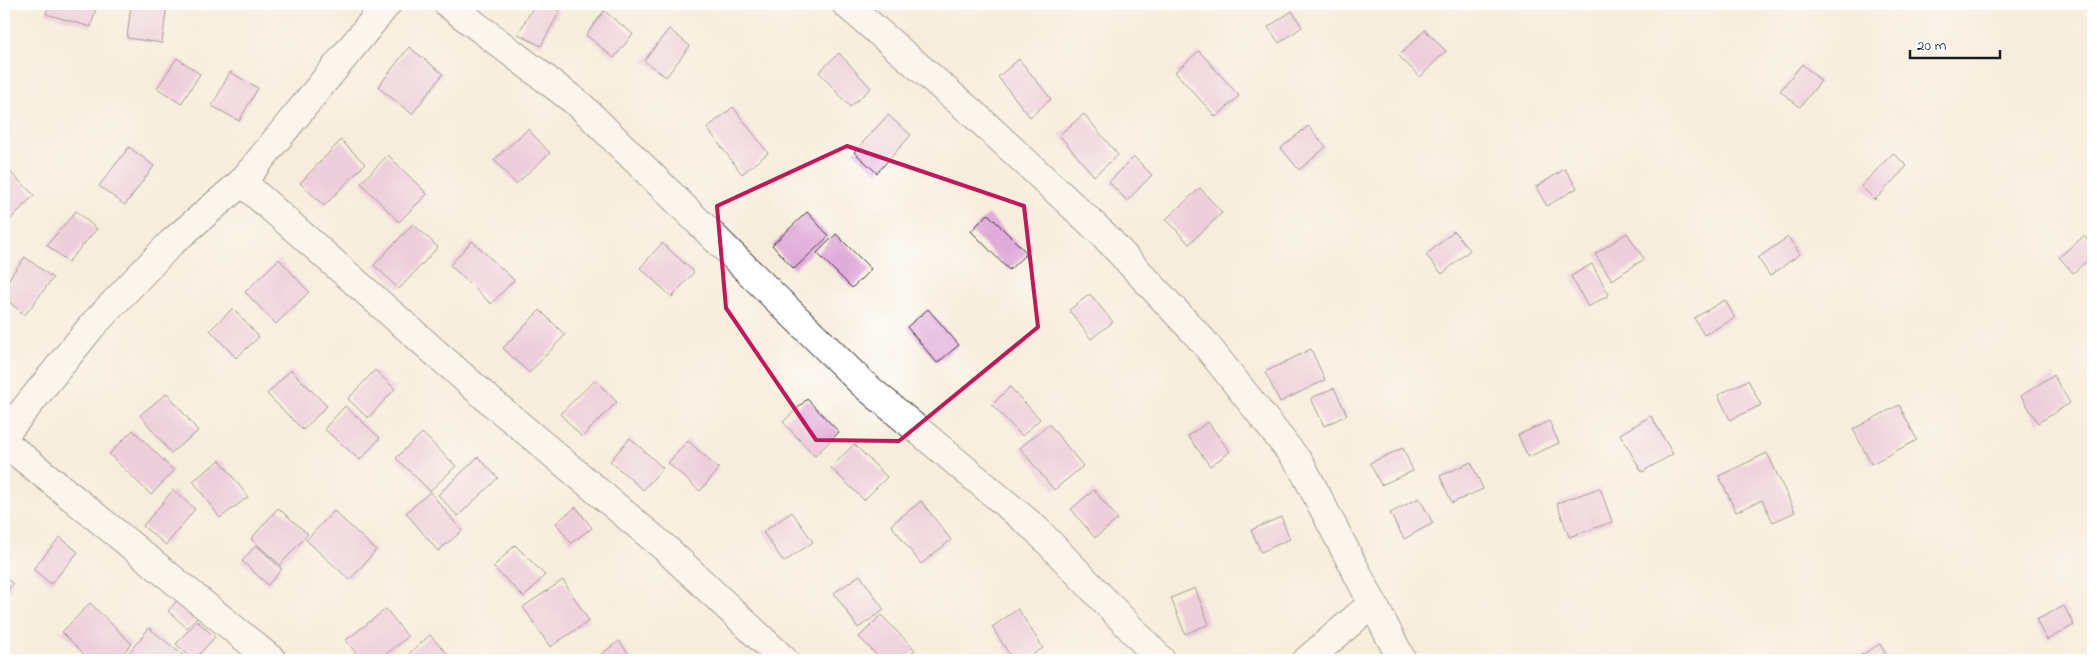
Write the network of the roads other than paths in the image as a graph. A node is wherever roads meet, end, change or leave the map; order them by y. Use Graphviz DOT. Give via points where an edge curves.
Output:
graph roads {
  1 [pos="387,4"];
  2 [pos="448,4"];
  3 [pos="846,4"];
  4 [pos="242,182"];
  5 [pos="4,435"];
  6 [pos="4,442"];
  7 [pos="1373,603"];
  8 [pos="272,660"];
  9 [pos="784,660"];
  10 [pos="1161,660"];
  11 [pos="1307,660"];
  12 [pos="1402,660"];
  1 -- 4 [label="street"];
  2 -- 10 [label="street" via="581,106 862,383 1037,530"];
  3 -- 7 [label="street" via="977,117 1103,234 1203,340 1301,465"];
  4 -- 5 [label="street" via="171,243 90,328"];
  4 -- 9 [label="street" via="487,398 665,548"];
  6 -- 8 [label="street"];
  7 -- 11 [label="street"];
  7 -- 12 [label="street"];
}
